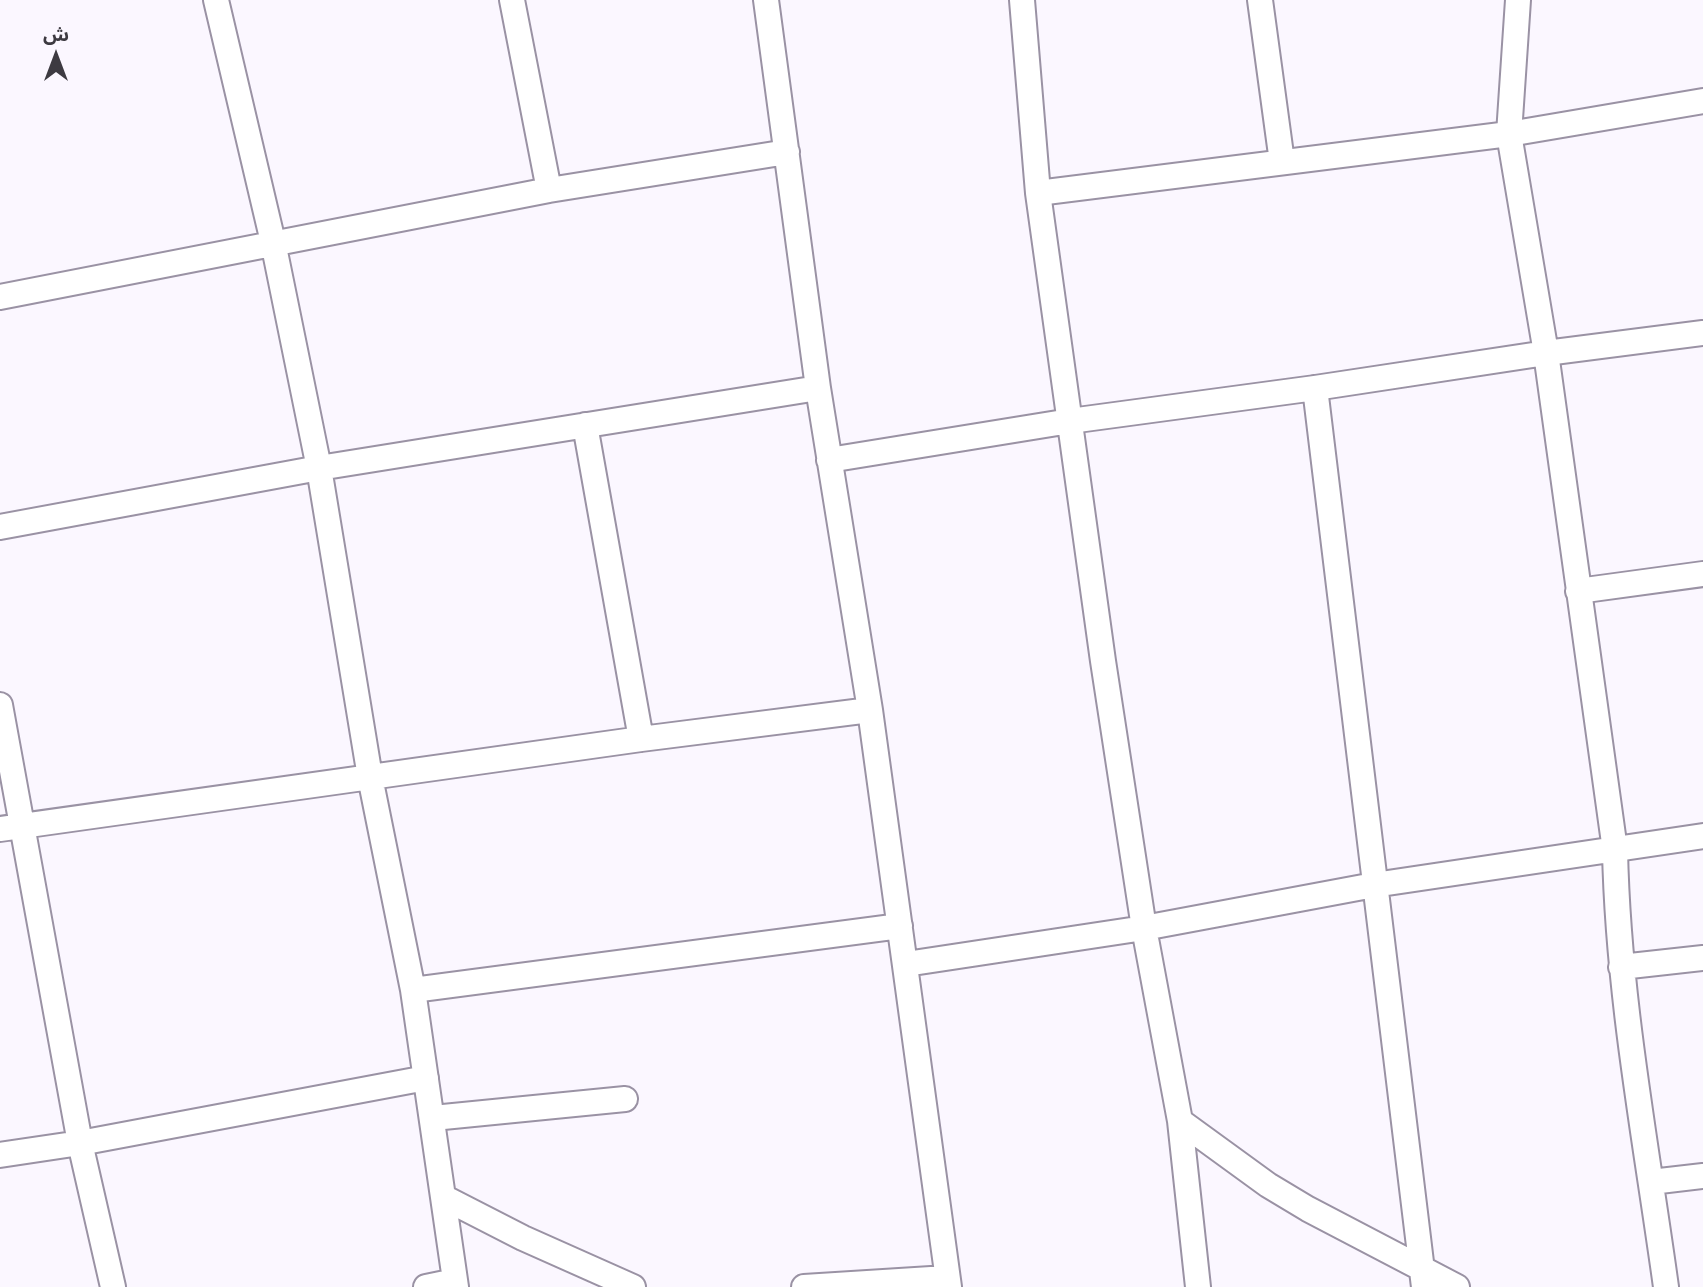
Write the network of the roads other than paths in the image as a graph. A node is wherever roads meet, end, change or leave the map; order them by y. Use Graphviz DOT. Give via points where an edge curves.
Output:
graph roads {
  1 [pos="216,0"];
  2 [pos="512,0"];
  3 [pos="766,0"];
  4 [pos="1023,0"];
  5 [pos="1260,0"];
  6 [pos="1518,0"];
  7 [pos="1703,101"];
  8 [pos="1509,134"];
  9 [pos="787,152"];
  10 [pos="1282,162"];
  11 [pos="549,190"];
  12 [pos="1038,193"];
  13 [pos="273,242"];
  14 [pos="0,297"];
  15 [pos="1703,333"];
  16 [pos="1546,353"];
  17 [pos="818,388"];
  18 [pos="1315,388"];
  19 [pos="1070,421"];
  20 [pos="585,425"];
  21 [pos="829,460"];
  22 [pos="319,468"];
  23 [pos="0,527"];
  24 [pos="1703,574"];
  25 [pos="1578,591"];
  26 [pos="0,705"];
  27 [pos="870,710"];
  28 [pos="641,739"];
  29 [pos="370,777"];
  30 [pos="10,827"];
  31 [pos="1703,836"];
  32 [pos="1615,850"];
  33 [pos="1374,885"];
  34 [pos="900,926"];
  35 [pos="1144,928"];
  36 [pos="1703,958"];
  37 [pos="906,964"];
  38 [pos="1621,967"];
  39 [pos="413,990"];
  40 [pos="426,1077"];
  41 [pos="625,1099"];
  42 [pos="433,1118"];
  43 [pos="1180,1121"];
  44 [pos="80,1143"];
  45 [pos="0,1156"];
  46 [pos="1703,1176"];
  47 [pos="1651,1182"];
  48 [pos="443,1197"];
  49 [pos="1424,1278"];
  50 [pos="948,1282"];
  51 [pos="456,1284"];
  52 [pos="113,1287"];
  53 [pos="426,1287"];
  54 [pos="633,1287"];
  55 [pos="804,1287"];
  56 [pos="1198,1287"];
  57 [pos="1457,1287"];
  58 [pos="1666,1287"];
  1 -- 13 [label="street"];
  2 -- 11 [label="street"];
  3 -- 9 [label="street"];
  4 -- 12 [label="street"];
  5 -- 10 [label="street"];
  6 -- 8 [label="street"];
  7 -- 8 [label="street"];
  8 -- 10 [label="street"];
  8 -- 16 [label="street"];
  9 -- 11 [label="street"];
  9 -- 17 [label="street"];
  10 -- 12 [label="street"];
  11 -- 13 [label="street"];
  12 -- 19 [label="street"];
  13 -- 14 [label="street"];
  13 -- 22 [label="street"];
  15 -- 16 [label="street"];
  16 -- 18 [label="street"];
  16 -- 25 [label="street"];
  17 -- 20 [label="street"];
  17 -- 21 [label="street"];
  18 -- 19 [label="street"];
  18 -- 33 [label="street"];
  19 -- 21 [label="street"];
  19 -- 35 [label="street"];
  20 -- 22 [label="street"];
  20 -- 28 [label="street"];
  21 -- 27 [label="street"];
  22 -- 23 [label="street"];
  22 -- 29 [label="street"];
  24 -- 25 [label="street"];
  25 -- 32 [label="street"];
  26 -- 30 [label="street"];
  27 -- 28 [label="street"];
  27 -- 34 [label="street"];
  28 -- 29 [label="street"];
  29 -- 30 [label="street"];
  29 -- 39 [label="street"];
  30 -- 44 [label="street"];
  31 -- 32 [label="street"];
  32 -- 33 [label="street"];
  32 -- 38 [label="street"];
  33 -- 35 [label="street"];
  33 -- 49 [label="street"];
  34 -- 37 [label="street"];
  34 -- 39 [label="street"];
  35 -- 37 [label="street"];
  35 -- 43 [label="street"];
  36 -- 38 [label="street"];
  37 -- 50 [label="street"];
  38 -- 47 [label="street"];
  39 -- 40 [label="street"];
  40 -- 42 [label="street"];
  40 -- 44 [label="street"];
  41 -- 42 [label="street"];
  42 -- 48 [label="street"];
  43 -- 49 [label="street" via="1269,1185"];
  43 -- 56 [label="street"];
  44 -- 45 [label="street"];
  44 -- 52 [label="street"];
  46 -- 47 [label="street"];
  47 -- 58 [label="street"];
  48 -- 51 [label="street"];
  48 -- 54 [label="street"];
  49 -- 57 [label="street"];
  50 -- 55 [label="street"];
  51 -- 53 [label="street"];
}
